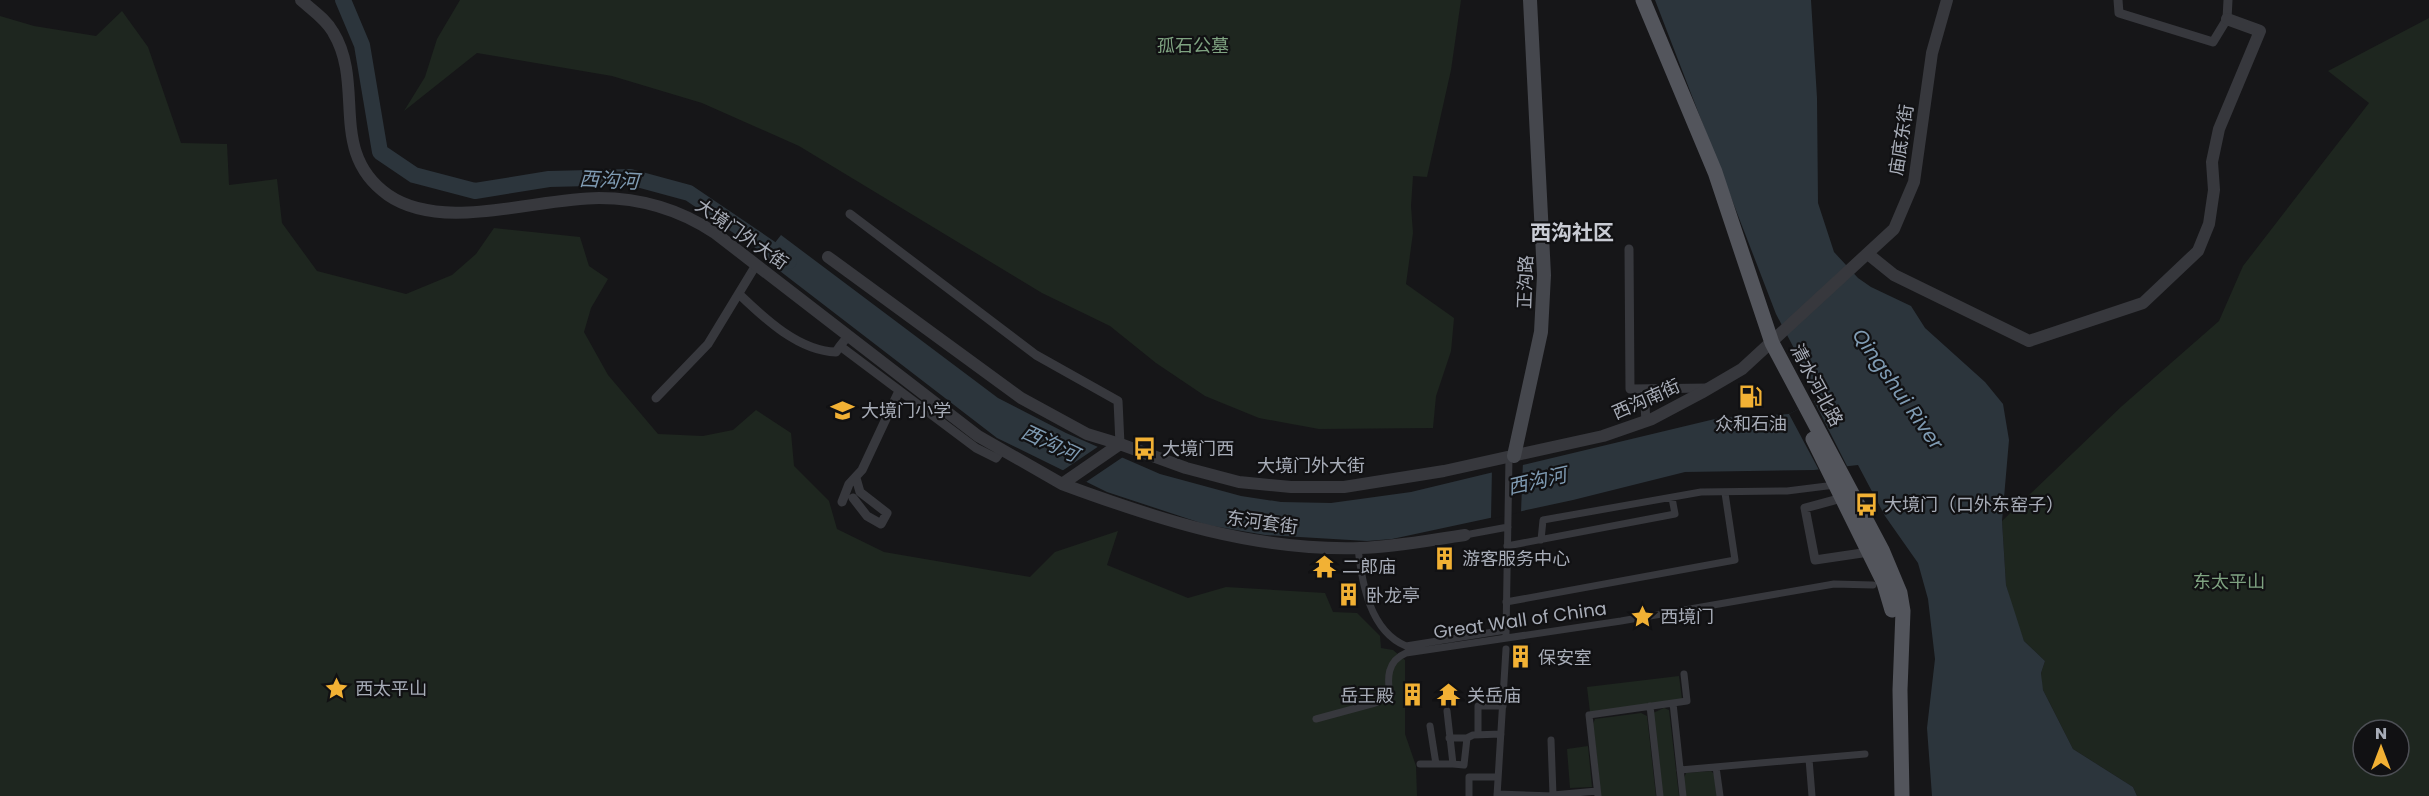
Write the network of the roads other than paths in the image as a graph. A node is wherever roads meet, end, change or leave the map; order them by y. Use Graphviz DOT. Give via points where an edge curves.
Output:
graph roads {
  1 [pos="301,0"];
  2 [pos="1530,0"];
  3 [pos="1537,0"];
  4 [pos="1636,0"];
  5 [pos="1643,0"];
  6 [pos="1947,0"];
  7 [pos="2118,0"];
  8 [pos="2228,0"];
  9 [pos="315,6"];
  10 [pos="2227,19"];
  11 [pos="850,214"];
  12 [pos="1629,249"];
  13 [pos="1868,254"];
  14 [pos="828,257"];
  15 [pos="756,265"];
  16 [pos="740,295"];
  17 [pos="844,341"];
  18 [pos="1774,341"];
  19 [pos="1711,388"];
  20 [pos="1644,389"];
  21 [pos="899,391"];
  22 [pos="656,398"];
  23 [pos="1646,422"];
  24 [pos="1115,448"];
  25 [pos="1001,451"];
  26 [pos="1515,457"];
  27 [pos="856,478"];
  28 [pos="1837,482"];
  29 [pos="1062,484"];
  30 [pos="1725,493"];
  31 [pos="853,498"];
  32 [pos="1672,498"];
  33 [pos="842,502"];
  34 [pos="1508,527"];
  35 [pos="1465,534"];
  36 [pos="1541,540"];
  37 [pos="1507,546"];
  38 [pos="1359,548"];
  39 [pos="1869,552"];
  40 [pos="1873,585"];
  41 [pos="1506,602"];
  42 [pos="1506,649"];
  43 [pos="1684,674"];
  44 [pos="1673,703"];
  45 [pos="1503,706"];
  46 [pos="1650,706"];
  47 [pos="1447,711"];
  48 [pos="1316,719"];
  49 [pos="1430,726"];
  50 [pos="1501,734"];
  51 [pos="1478,735"];
  52 [pos="1449,738"];
  53 [pos="1467,738"];
  54 [pos="1551,740"];
  55 [pos="1865,754"];
  56 [pos="1809,759"];
  57 [pos="1420,764"];
  58 [pos="1436,764"];
  59 [pos="1453,764"];
  60 [pos="1464,765"];
  61 [pos="1716,767"];
  62 [pos="1680,770"];
  63 [pos="1469,777"];
  64 [pos="1498,777"];
  65 [pos="1597,794"];
  66 [pos="1497,795"];
  67 [pos="1469,796"];
  68 [pos="1553,796"];
  69 [pos="1660,796"];
  70 [pos="1683,796"];
  71 [pos="1720,796"];
  72 [pos="1812,796"];
  73 [pos="1892,796"];
  74 [pos="1902,796"];
  1 -- 9 [label="street, 大境门外大街"];
  2 -- 26 [label="main road, 正沟路" via="1544,267 1540,332"];
  3 -- 26 [label="main road, 正沟路" via="1551,291 1548,330"];
  4 -- 18 [label="main road, 清水河北路"];
  5 -- 18 [label="main road, 清水河北路" via="1715,172"];
  6 -- 13 [label="street, 庙底东街" via="1932,53 1914,182 1894,230"];
  7 -- 10 [label="street" via="2119,14 2213,42"];
  8 -- 10 [label="street"];
  9 -- 15 [label="street, 大境门外大街" via="333,31 344,57 355,154 362,170 386,194 400,202 454,212 590,198 636,201 674,210 698,222"];
  10 -- 13 [label="street" via="2260,31 2219,129 2212,162 2214,190 2209,224 2198,251 2143,303 2029,341 1894,275"];
  11 -- 24 [label="street" via="1036,354 1118,401"];
  12 -- 20 [label="street" via="1630,389"];
  13 -- 18 [label="street, 庙底东街"];
  14 -- 24 [label="street, 大境门外大街" via="1021,398"];
  15 -- 16 [label="street"];
  15 -- 17 [label="street, 大境门外大街"];
  16 -- 17 [label="street" via="792,337 823,352 836,352"];
  16 -- 22 [label="street" via="732,301 708,344"];
  17 -- 21 [label="street"];
  17 -- 25 [label="street, 大境门外大街"];
  18 -- 19 [label="street, 西沟南街" via="1742,369"];
  18 -- 28 [label="main road, 清水河北路"];
  19 -- 20 [label="street"];
  19 -- 23 [label="street, 西沟南街"];
  20 -- 23 [label="street"];
  21 -- 25 [label="street" via="976,448 996,458"];
  21 -- 27 [label="street"];
  23 -- 26 [label="street, 西沟南街"];
  24 -- 26 [label="street, 大境门外大街" via="1239,482 1291,487 1344,487 1398,480"];
  24 -- 29 [label="street"];
  25 -- 29 [label="street, 大境门外大街"];
  26 -- 34 [label="street"];
  27 -- 31 [label="street" via="860,492 887,513 881,524 867,516"];
  27 -- 33 [label="street" via="849,484"];
  28 -- 30 [label="street" via="1788,491"];
  28 -- 39 [label="main road, 清水河北路"];
  28 -- 39 [label="street" via="1805,508 1815,560"];
  28 -- 74 [label="main road, 清水河北路" via="1882,550 1900,593"];
  29 -- 38 [label="street, 东河套街" via="1131,509 1230,537 1293,546"];
  30 -- 32 [label="street" via="1701,492"];
  30 -- 41 [label="street" via="1735,560"];
  32 -- 36 [label="street" via="1542,520"];
  32 -- 36 [label="street" via="1675,514"];
  34 -- 35 [label="street"];
  34 -- 37 [label="street"];
  35 -- 38 [label="street, 东河套街"];
  36 -- 37 [label="street"];
  37 -- 41 [label="street"];
  38 -- 41 [label="street" via="1373,612 1383,630 1406,646 1506,633"];
  39 -- 73 [label="main road, 清水河北路" via="1890,597 1892,612"];
  40 -- 48 [label="street, Great Wall of China" via="1834,584 1406,653 1392,663 1390,696"];
  42 -- 45 [label="street"];
  43 -- 44 [label="street" via="1687,701"];
  44 -- 46 [label="street"];
  44 -- 62 [label="street"];
  45 -- 50 [label="street"];
  45 -- 51 [label="street" via="1478,706"];
  46 -- 65 [label="street" via="1589,716"];
  46 -- 69 [label="street"];
  47 -- 52 [label="street"];
  49 -- 58 [label="street"];
  50 -- 51 [label="street"];
  50 -- 64 [label="street"];
  51 -- 53 [label="street"];
  52 -- 53 [label="street"];
  52 -- 59 [label="street"];
  53 -- 60 [label="street"];
  54 -- 68 [label="street"];
  55 -- 56 [label="street"];
  56 -- 61 [label="street"];
  56 -- 72 [label="street"];
  57 -- 58 [label="street"];
  58 -- 59 [label="street"];
  59 -- 60 [label="street"];
  60 -- 63 [label="street"];
  61 -- 62 [label="street"];
  61 -- 71 [label="street"];
  62 -- 70 [label="street"];
  63 -- 64 [label="street"];
  63 -- 67 [label="street"];
  64 -- 66 [label="street"];
  65 -- 68 [label="street"];
  66 -- 68 [label="street"];
}
